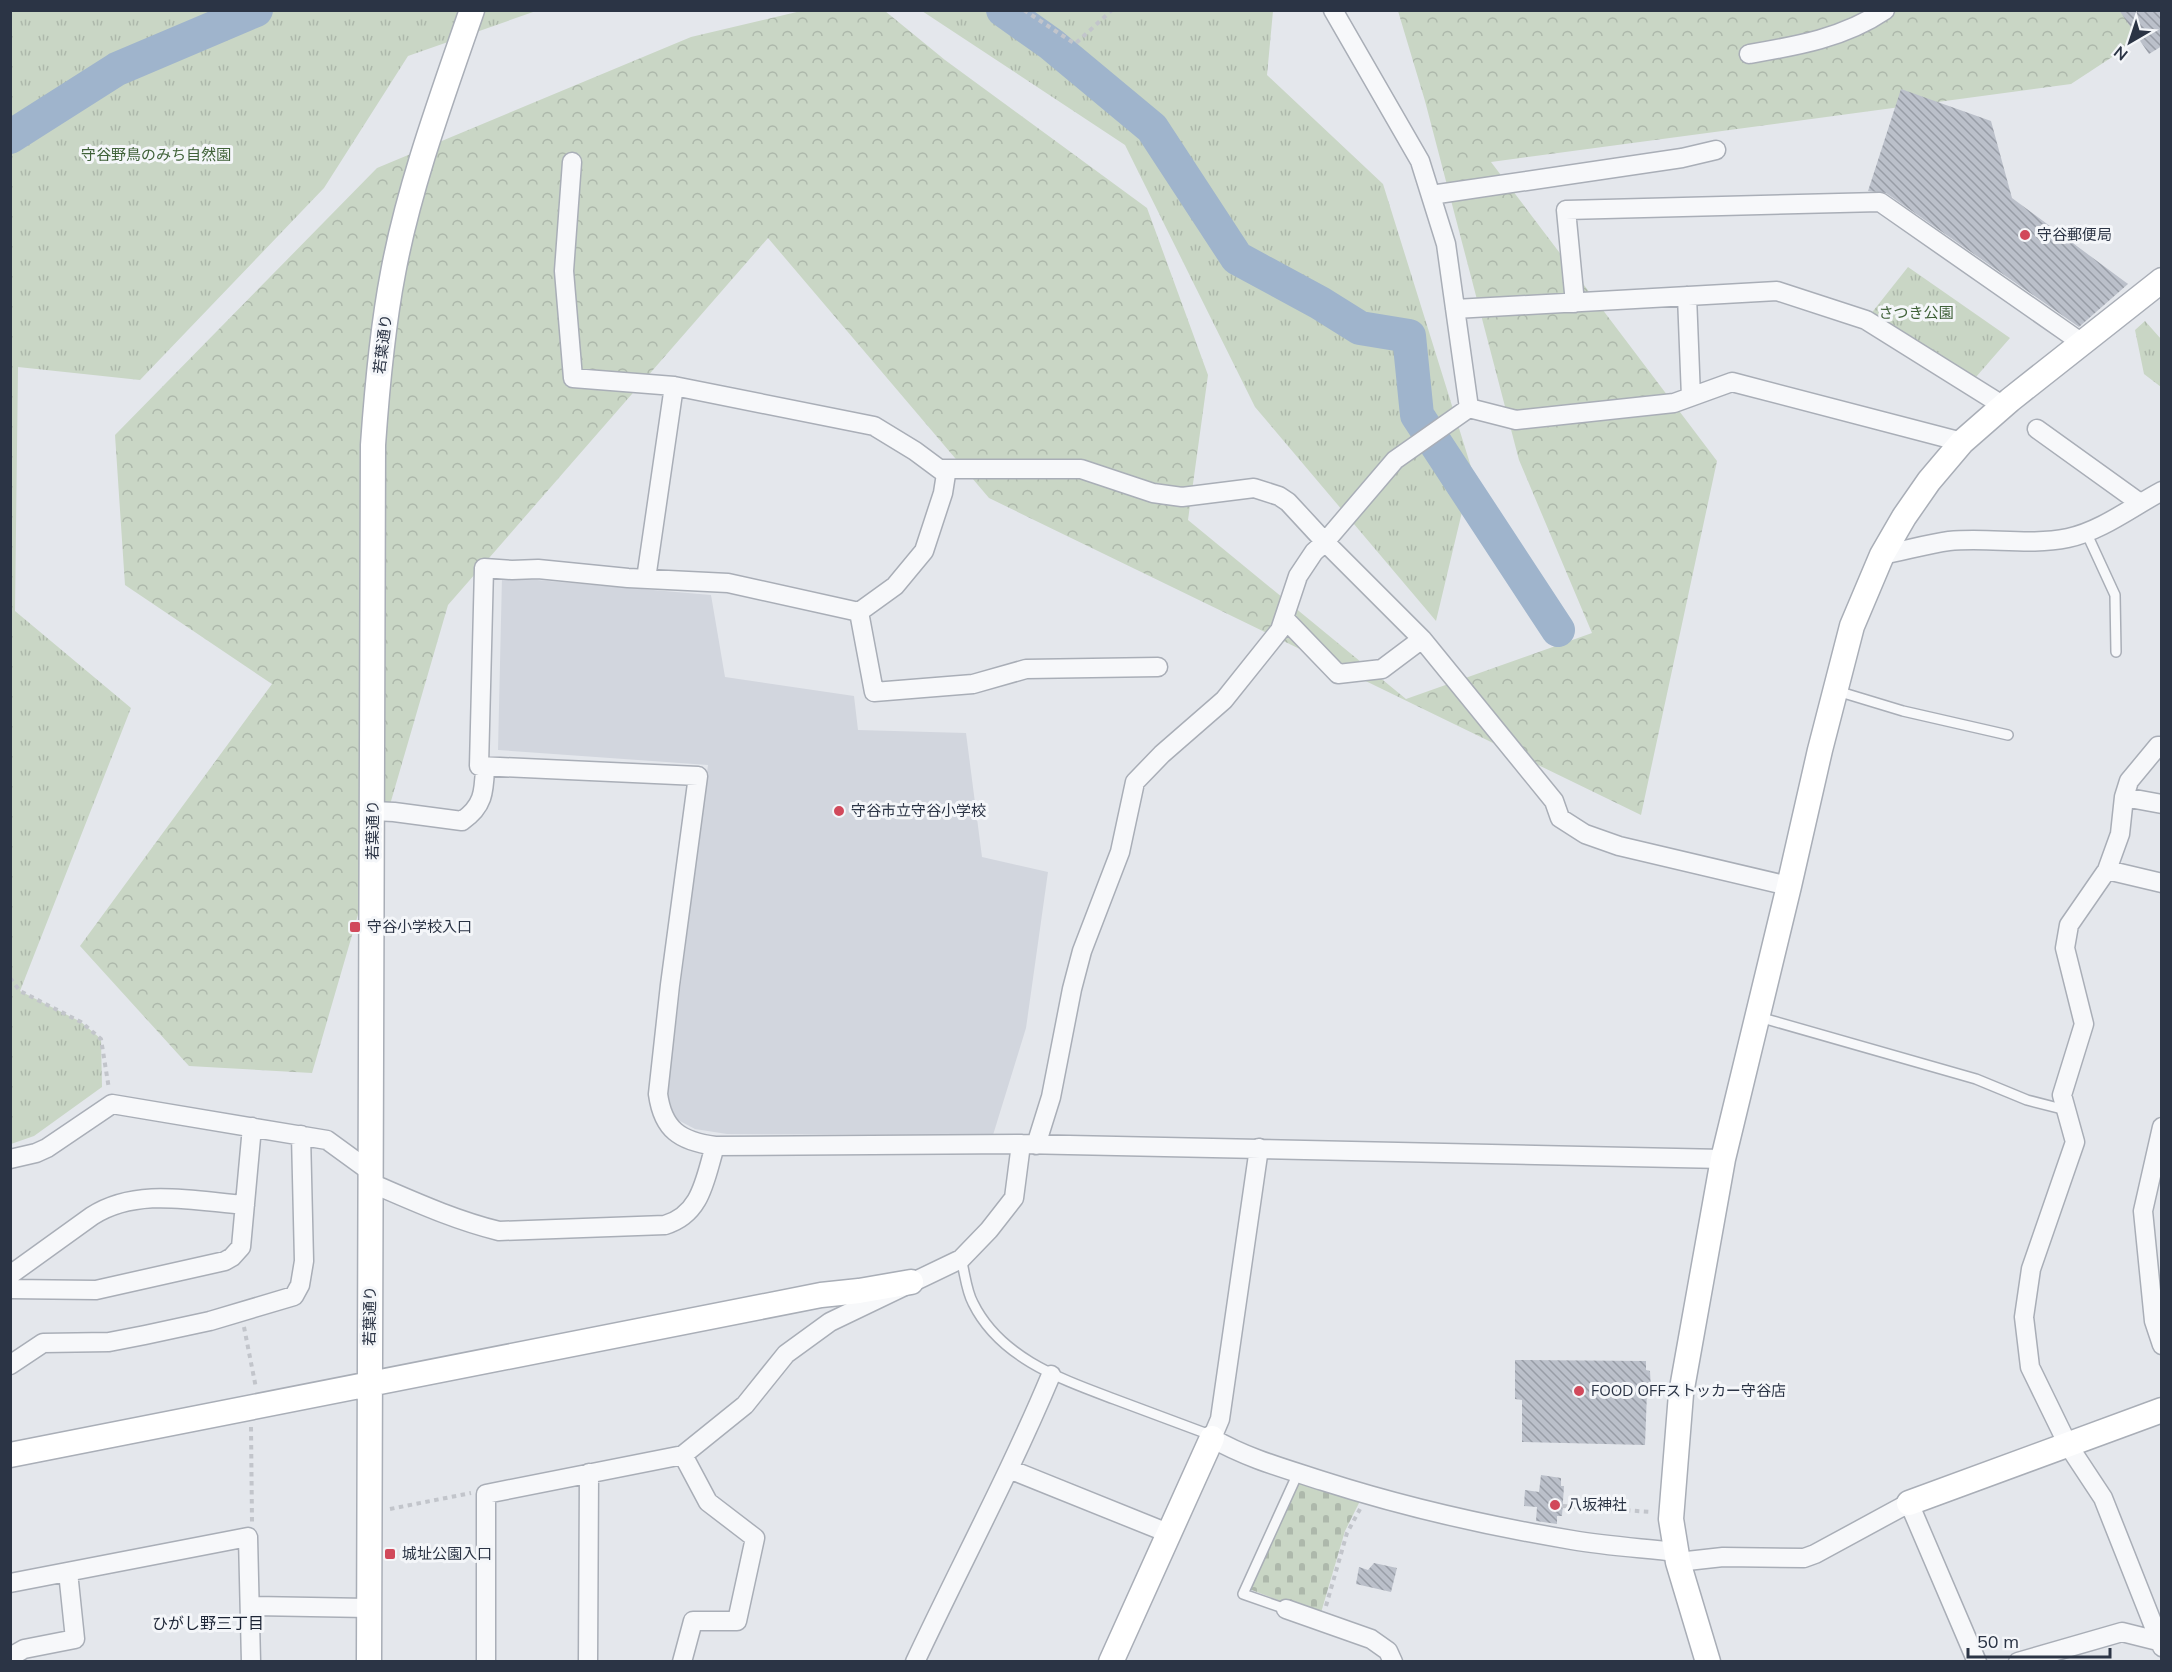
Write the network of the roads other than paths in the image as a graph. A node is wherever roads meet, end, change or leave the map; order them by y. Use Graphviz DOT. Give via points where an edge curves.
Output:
graph roads {
  1 [pos="472,10"];
  2 [pos="1334,10"];
  3 [pos="1885,10"];
  4 [pos="1749,54"];
  5 [pos="1716,150"];
  6 [pos="572,162"];
  7 [pos="1431,195"];
  8 [pos="2162,280"];
  9 [pos="1687,296"];
  10 [pos="1575,303"];
  11 [pos="1455,309"];
  12 [pos="2082,343"];
  13 [pos="674,386"];
  14 [pos="1691,397"];
  15 [pos="2002,405"];
  16 [pos="1469,408"];
  17 [pos="2037,429"];
  18 [pos="1962,442"];
  19 [pos="942,469"];
  20 [pos="2153,500"];
  21 [pos="2086,532"];
  22 [pos="1325,542"];
  23 [pos="1882,555"];
  24 [pos="646,579"];
  25 [pos="859,612"];
  26 [pos="1284,618"];
  27 [pos="1422,639"];
  28 [pos="2116,652"];
  29 [pos="1158,667"];
  30 [pos="1835,691"];
  31 [pos="2008,735"];
  32 [pos="2162,746"];
  33 [pos="485,767"];
  34 [pos="2124,797"];
  35 [pos="2162,804"];
  36 [pos="373,811"];
  37 [pos="2107,870"];
  38 [pos="2162,883"];
  39 [pos="1790,886"];
  40 [pos="1758,1017"];
  41 [pos="2066,1110"];
  42 [pos="252,1127"];
  43 [pos="2162,1127"];
  44 [pos="301,1135"];
  45 [pos="1029,1144"];
  46 [pos="715,1146"];
  47 [pos="1259,1148"];
  48 [pos="10,1159"];
  49 [pos="1723,1159"];
  50 [pos="371,1177"];
  51 [pos="245,1205"];
  52 [pos="2155,1255"];
  53 [pos="961,1259"];
  54 [pos="10,1275"];
  55 [pos="911,1282"];
  56 [pos="10,1289"];
  57 [pos="2162,1345"];
  58 [pos="10,1365"];
  59 [pos="1051,1375"];
  60 [pos="369,1383"];
  61 [pos="2162,1410"];
  62 [pos="1212,1438"];
  63 [pos="2068,1445"];
  64 [pos="10,1455"];
  65 [pos="683,1455"];
  66 [pos="1009,1469"];
  67 [pos="589,1473"];
  68 [pos="1298,1473"];
  69 [pos="1909,1503"];
  70 [pos="1168,1533"];
  71 [pos="1677,1557"];
  72 [pos="68,1572"];
  73 [pos="10,1584"];
  74 [pos="250,1606"];
  75 [pos="368,1608"];
  76 [pos="1286,1609"];
  77 [pos="2161,1644"];
  78 [pos="10,1657"];
  79 [pos="251,1662"];
  80 [pos="369,1662"];
  81 [pos="486,1662"];
  82 [pos="588,1662"];
  83 [pos="682,1662"];
  84 [pos="915,1662"];
  85 [pos="1111,1662"];
  86 [pos="1393,1662"];
  87 [pos="1708,1662"];
  88 [pos="1977,1662"];
  89 [pos="2018,1662"];
  1 -- 36 [label="street, 若葉通り" via="412,197 384,325 374,445"];
  2 -- 7 [label="street" via="1420,161"];
  3 -- 4 [label="street" via="1869,21 1812,43"];
  5 -- 7 [label="street"];
  6 -- 13 [label="street" via="564,271 573,378"];
  7 -- 11 [label="street" via="1446,244"];
  8 -- 12 [label="street"];
  9 -- 10 [label="street"];
  9 -- 14 [label="street"];
  9 -- 15 [label="street" via="1777,291 1866,320"];
  10 -- 11 [label="street"];
  10 -- 12 [label="street" via="1566,210 1880,202"];
  11 -- 16 [label="street"];
  12 -- 18 [label="street"];
  13 -- 19 [label="street" via="873,426"];
  13 -- 24 [label="street"];
  14 -- 16 [label="street" via="1674,403 1516,420"];
  14 -- 18 [label="street" via="1732,382"];
  16 -- 22 [label="street" via="1395,460"];
  17 -- 20 [label="street"];
  18 -- 23 [label="street" via="1929,481"];
  19 -- 22 [label="street" via="1081,469 1153,493 1182,497 1254,488 1288,502"];
  19 -- 25 [label="street" via="946,474 943,493 924,551 895,586"];
  20 -- 21 [label="street"];
  21 -- 23 [label="street" via="2042,542 1948,541"];
  21 -- 28 [label="lane" via="2115,595"];
  22 -- 26 [label="street" via="1298,576"];
  22 -- 27 [label="street"];
  23 -- 30 [label="street" via="1852,626"];
  24 -- 25 [label="street" via="728,583"];
  24 -- 33 [label="street" via="484,568 479,766"];
  25 -- 29 [label="street" via="874,692 973,684 1026,669"];
  26 -- 27 [label="street" via="1338,674 1382,669"];
  26 -- 45 [label="street" via="1280,630 1224,700 1135,782 1120,852 1082,951 1051,1097"];
  27 -- 39 [label="street" via="1554,801 1560,818 1585,834 1619,846"];
  30 -- 31 [label="lane"];
  30 -- 39 [label="street"];
  32 -- 34 [label="street" via="2128,781"];
  33 -- 36 [label="street" via="484,794 473,814 462,821"];
  33 -- 46 [label="street" via="698,776 658,1094 660,1111 674,1132"];
  34 -- 35 [label="street"];
  34 -- 37 [label="street" via="2120,834"];
  36 -- 50 [label="street, 若葉通り"];
  37 -- 38 [label="street"];
  37 -- 41 [label="street" via="2069,925 2065,948 2084,1024 2062,1095"];
  39 -- 40 [label="street"];
  40 -- 41 [label="lane" via="1976,1079 2027,1100"];
  40 -- 49 [label="street"];
  41 -- 63 [label="street" via="2075,1142 2031,1269 2024,1317 2030,1367"];
  42 -- 44 [label="street"];
  42 -- 48 [label="street" via="112,1104 47,1148"];
  42 -- 51 [label="street"];
  43 -- 52 [label="street" via="2143,1211"];
  44 -- 50 [label="street" via="327,1140"];
  44 -- 58 [label="street" via="304,1261 294,1296 242,1313 108,1342 43,1343"];
  45 -- 46 [label="street"];
  45 -- 47 [label="street"];
  45 -- 53 [label="street" via="1014,1198"];
  46 -- 50 [label="street" via="698,1199 690,1211 665,1225 498,1231 438,1211"];
  47 -- 49 [label="street"];
  47 -- 62 [label="street" via="1220,1419"];
  49 -- 71 [label="street" via="1681,1394 1671,1513"];
  50 -- 60 [label="street, 若葉通り"];
  51 -- 54 [label="street" via="157,1198 117,1203 105,1207"];
  51 -- 56 [label="street" via="240,1247 225,1261 96,1290"];
  52 -- 57 [label="street" via="2154,1321"];
  53 -- 55 [label="street"];
  53 -- 59 [label="lane" via="972,1301 983,1321 1023,1358"];
  55 -- 60 [label="street" via="821,1295"];
  55 -- 65 [label="street" via="830,1322 786,1354 745,1405"];
  59 -- 62 [label="lane"];
  59 -- 66 [label="street"];
  60 -- 64 [label="street"];
  60 -- 75 [label="street, 若葉通り"];
  61 -- 63 [label="street"];
  62 -- 68 [label="street"];
  62 -- 70 [label="street"];
  63 -- 69 [label="street"];
  63 -- 77 [label="street" via="2103,1498"];
  65 -- 67 [label="street"];
  65 -- 83 [label="street" via="708,1502 755,1538 737,1621 693,1621"];
  66 -- 70 [label="street"];
  66 -- 84 [label="street"];
  67 -- 81 [label="street" via="486,1494"];
  67 -- 82 [label="street"];
  68 -- 71 [label="street" via="1478,1523"];
  68 -- 76 [label="lane" via="1243,1594"];
  69 -- 71 [label="street" via="1804,1558"];
  69 -- 88 [label="street"];
  70 -- 85 [label="street"];
  71 -- 87 [label="street"];
  72 -- 73 [label="street"];
  72 -- 74 [label="street" via="248,1537"];
  72 -- 78 [label="street" via="75,1639 24,1649"];
  74 -- 75 [label="street"];
  74 -- 79 [label="street"];
  75 -- 80 [label="street, 若葉通り"];
  76 -- 86 [label="street" via="1371,1639 1388,1651"];
  77 -- 89 [label="street" via="2122,1632"];
}
